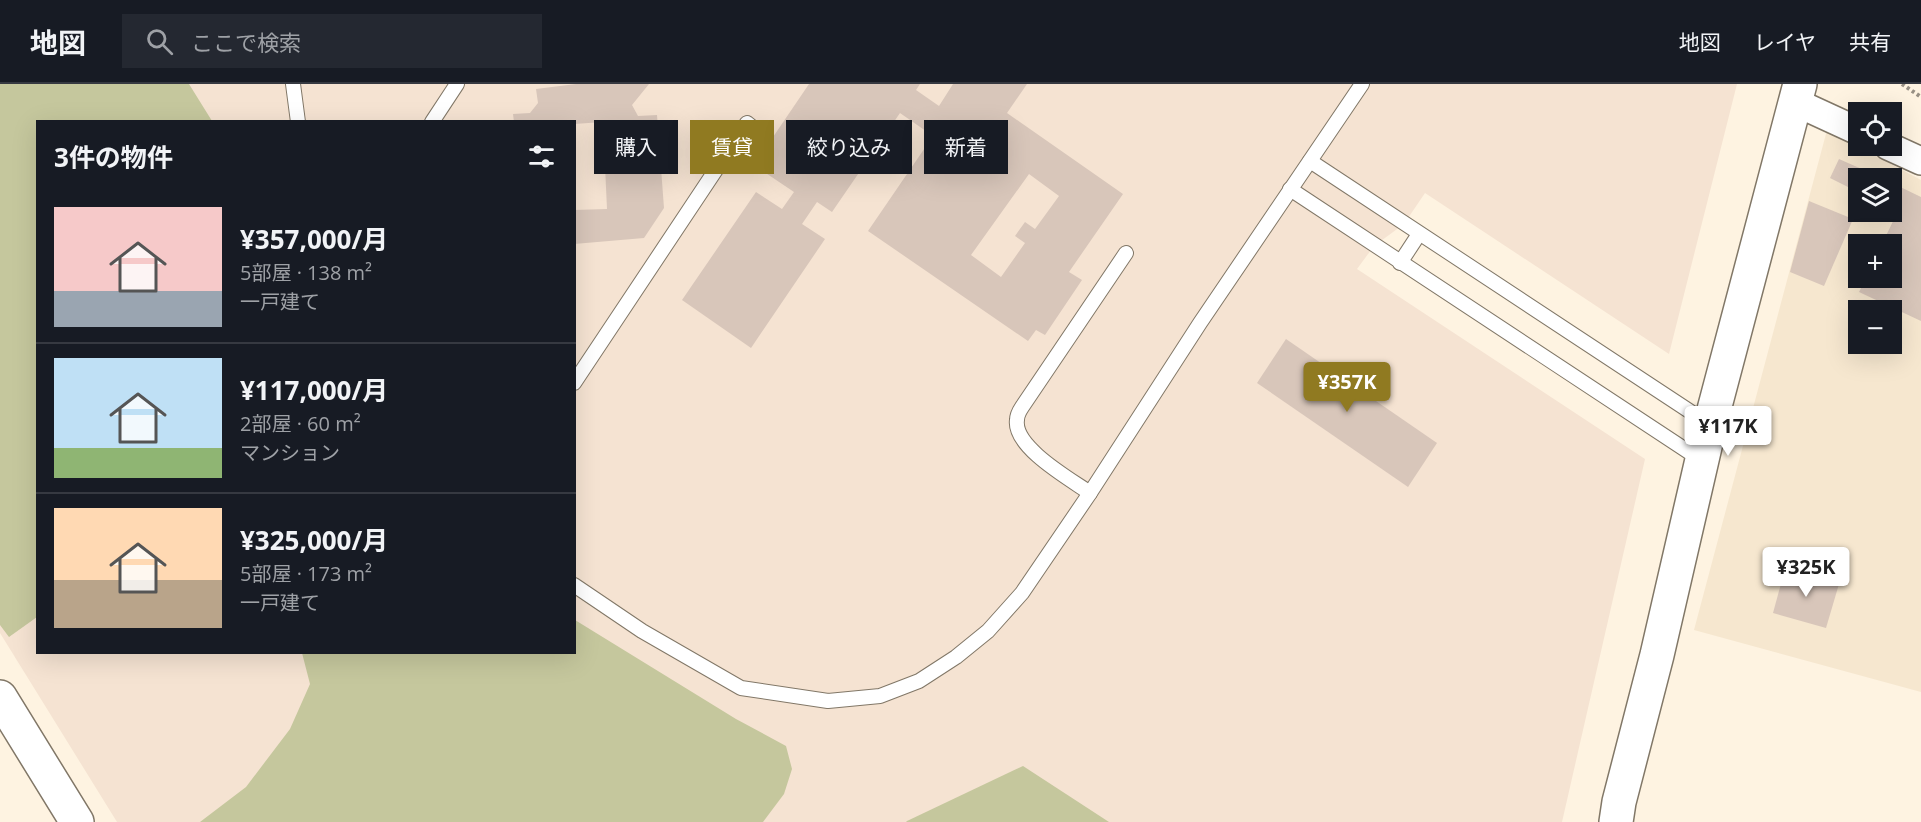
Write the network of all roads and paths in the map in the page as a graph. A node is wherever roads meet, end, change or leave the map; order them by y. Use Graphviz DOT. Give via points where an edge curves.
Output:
graph roads {
  1 [pos="293,84"];
  2 [pos="457,84"];
  3 [pos="1362,84"];
  4 [pos="1902,84"];
  5 [pos="1797,93"];
  6 [pos="1921,97"];
  7 [pos="298,120"];
  8 [pos="433,120"];
  9 [pos="1848,125"];
  10 [pos="1902,152"];
  11 [pos="1310,161"];
  12 [pos="1921,161"];
  13 [pos="713,174"];
  14 [pos="1290,189"];
  15 [pos="1419,234"];
  16 [pos="1126,253"];
  17 [pos="1400,263"];
  18 [pos="576,380"];
  19 [pos="1710,425"];
  20 [pos="1701,460"];
  21 [pos="1090,493"];
  22 [pos="576,586"];
  23 [pos="0,697"];
  24 [pos="77,822"];
  25 [pos="1616,822"];
  1 -- 7 [label="lane"];
  2 -- 8 [label="lane"];
  3 -- 11 [label="lane"];
  4 -- 6 [label="path"];
  5 -- 9 [label="street"];
  5 -- 19 [label="street"];
  10 -- 12 [label="street"];
  11 -- 14 [label="lane"];
  11 -- 15 [label="lane"];
  13 -- 18 [label="lane"];
  14 -- 17 [label="lane"];
  14 -- 21 [label="lane"];
  15 -- 17 [label="lane"];
  15 -- 19 [label="lane"];
  16 -- 21 [label="lane" via="1022,406 1017,420 1019,436 1030,450"];
  17 -- 20 [label="lane"];
  19 -- 20 [label="street"];
  20 -- 25 [label="street"];
  21 -- 22 [label="lane" via="1022,593 988,632 919,681 880,696 828,701 741,688 642,631"];
  23 -- 24 [label="street"];
}
